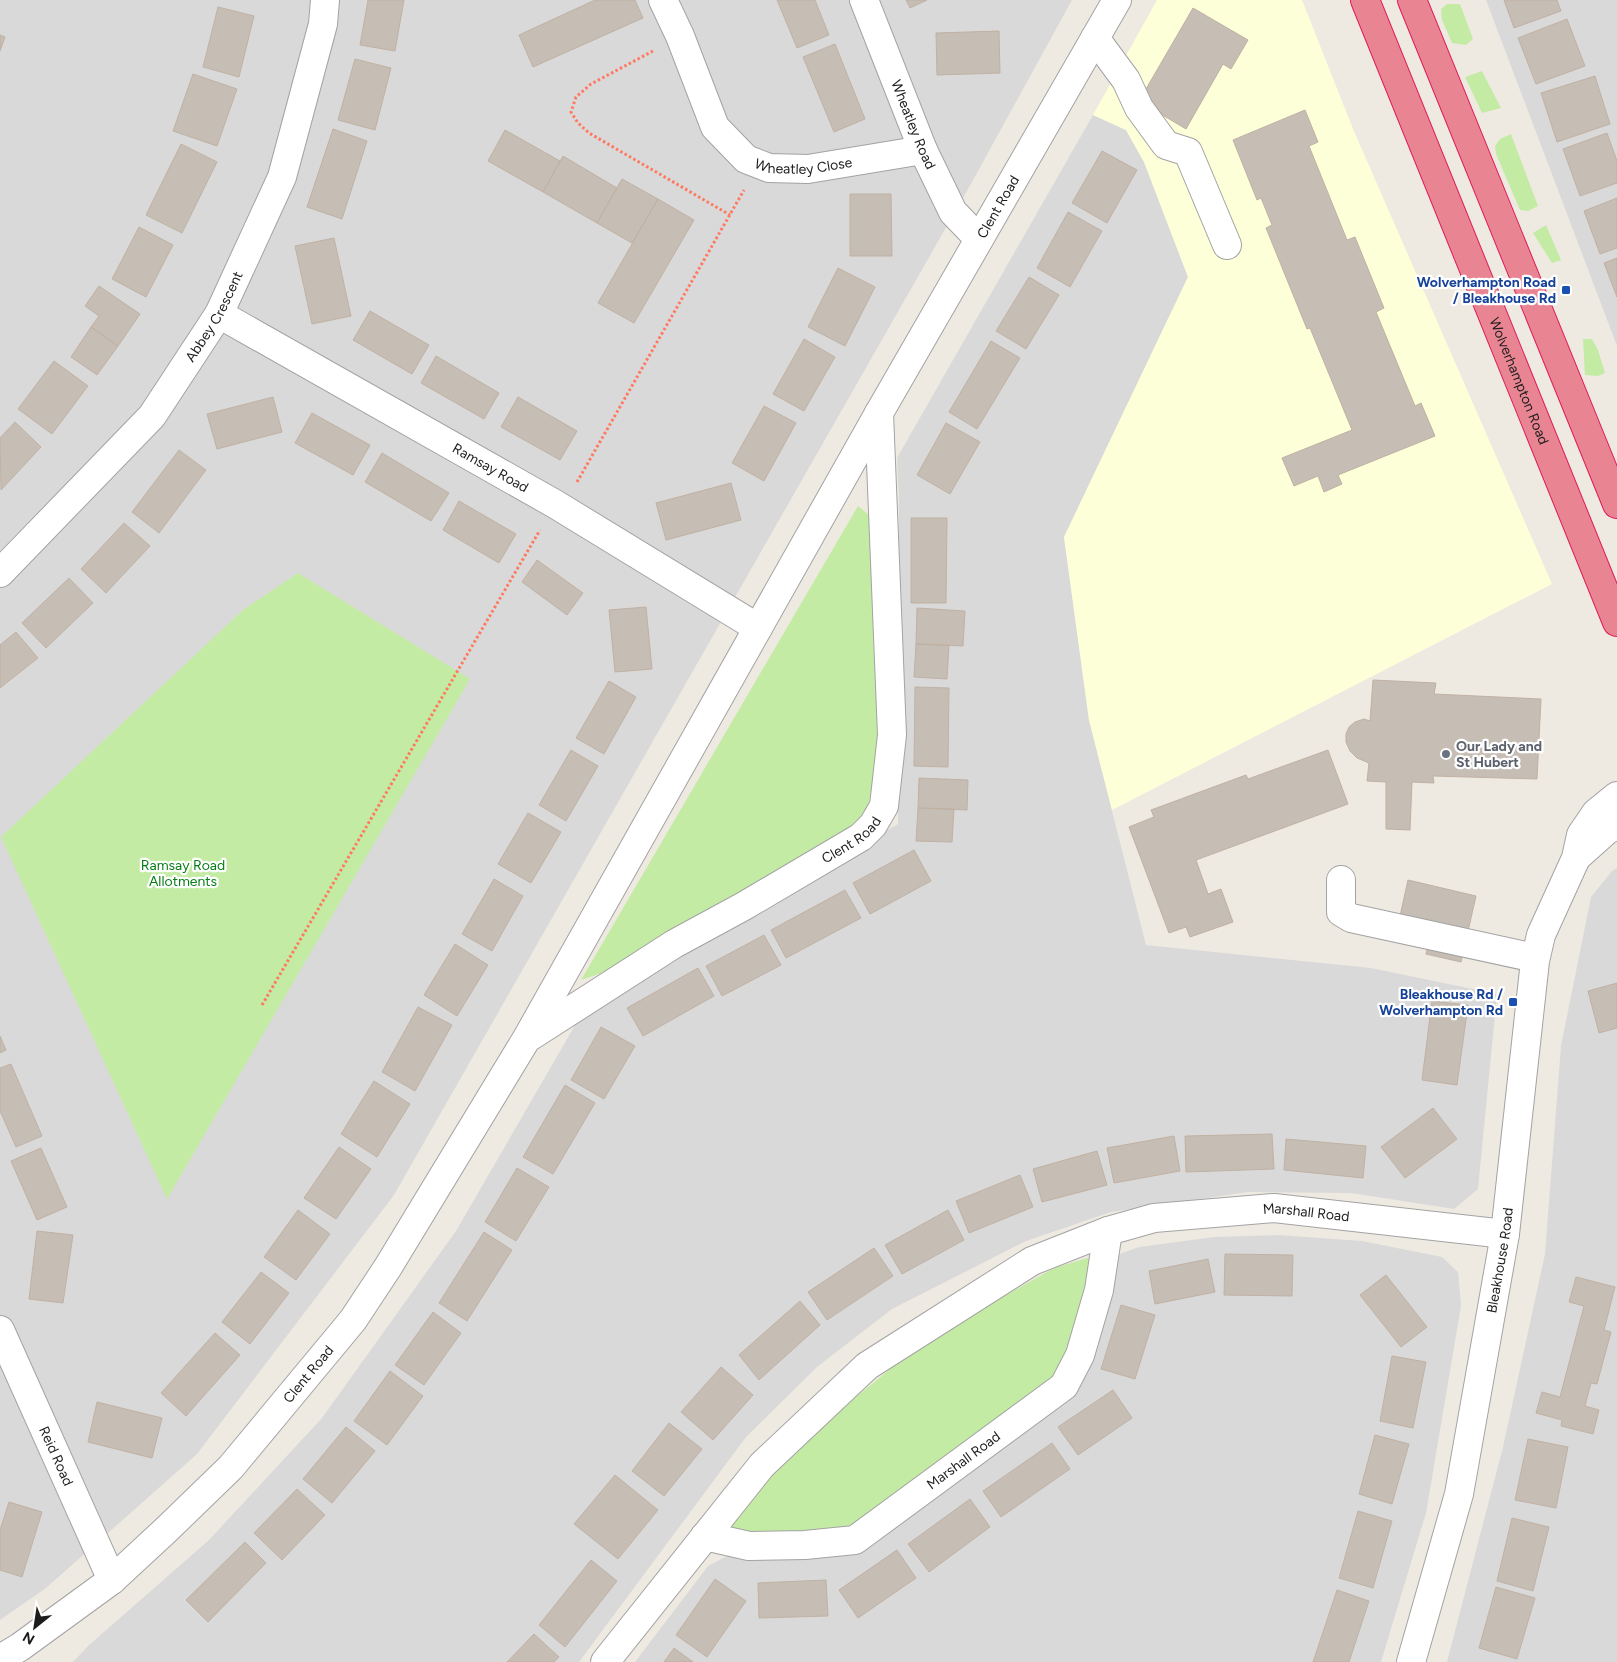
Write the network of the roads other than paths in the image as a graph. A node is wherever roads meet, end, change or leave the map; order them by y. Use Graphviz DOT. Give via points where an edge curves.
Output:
graph roads {
  1 [pos="325,0"];
  2 [pos="663,0"];
  3 [pos="864,0"];
  4 [pos="1117,0"];
  5 [pos="1365,0"];
  6 [pos="1412,0"];
  7 [pos="1095,38"];
  8 [pos="923,150"];
  9 [pos="979,238"];
  10 [pos="1227,245"];
  11 [pos="219,314"];
  12 [pos="879,413"];
  13 [pos="1617,504"];
  14 [pos="0,573"];
  15 [pos="1617,622"];
  16 [pos="758,628"];
  17 [pos="1617,796"];
  18 [pos="1617,825"];
  19 [pos="1576,858"];
  20 [pos="1341,880"];
  21 [pos="1535,958"];
  22 [pos="527,1038"];
  23 [pos="1108,1231"];
  24 [pos="1505,1234"];
  25 [pos="0,1330"];
  26 [pos="704,1536"];
  27 [pos="112,1580"];
  28 [pos="10,1656"];
  29 [pos="605,1662"];
  30 [pos="1411,1662"];
  1 -- 11 [label="street, Abbey Crescent" via="323,24 282,176"];
  2 -- 8 [label="street, Wheatley Close" via="715,127 746,159 769,168 808,169"];
  3 -- 8 [label="street, Wheatley Road"];
  4 -- 7 [label="street, Clent Road"];
  5 -- 15 [label="highway, Wolverhampton Road"];
  6 -- 13 [label="highway"];
  7 -- 9 [label="street, Clent Road"];
  7 -- 10 [label="street" via="1126,80 1139,108 1166,145 1188,152"];
  8 -- 9 [label="street, Wheatley Road" via="953,212"];
  9 -- 12 [label="street, Clent Road"];
  11 -- 14 [label="street, Abbey Crescent" via="152,416"];
  11 -- 16 [label="street, Ramsay Road" via="555,504"];
  12 -- 16 [label="street, Clent Road"];
  12 -- 22 [label="street, Clent Road" via="892,735 884,806 861,837 674,944"];
  16 -- 22 [label="street, Clent Road"];
  17 -- 19 [label="street, Bleakhouse Road" via="1596,813 1581,835"];
  18 -- 19 [label="street, Bleakhouse Road"];
  19 -- 21 [label="street, Bleakhouse Road" via="1540,935"];
  20 -- 21 [label="street" via="1341,912 1351,918"];
  21 -- 24 [label="street, Bleakhouse Road"];
  22 -- 27 [label="street, Clent Road" via="353,1320 231,1467"];
  23 -- 24 [label="street, Marshall Road" via="1154,1218 1274,1208"];
  23 -- 26 [label="street, Marshall Road" via="1032,1261 867,1366 762,1464"];
  23 -- 26 [label="street, Marshall Road" via="1099,1290 1080,1355 1064,1386 855,1540 749,1546"];
  24 -- 30 [label="street, Bleakhouse Road" via="1459,1494"];
  25 -- 27 [label="street, Reid Road"];
  26 -- 29 [label="street, Marshall Road"];
  27 -- 28 [label="street, Clent Road"];
}
